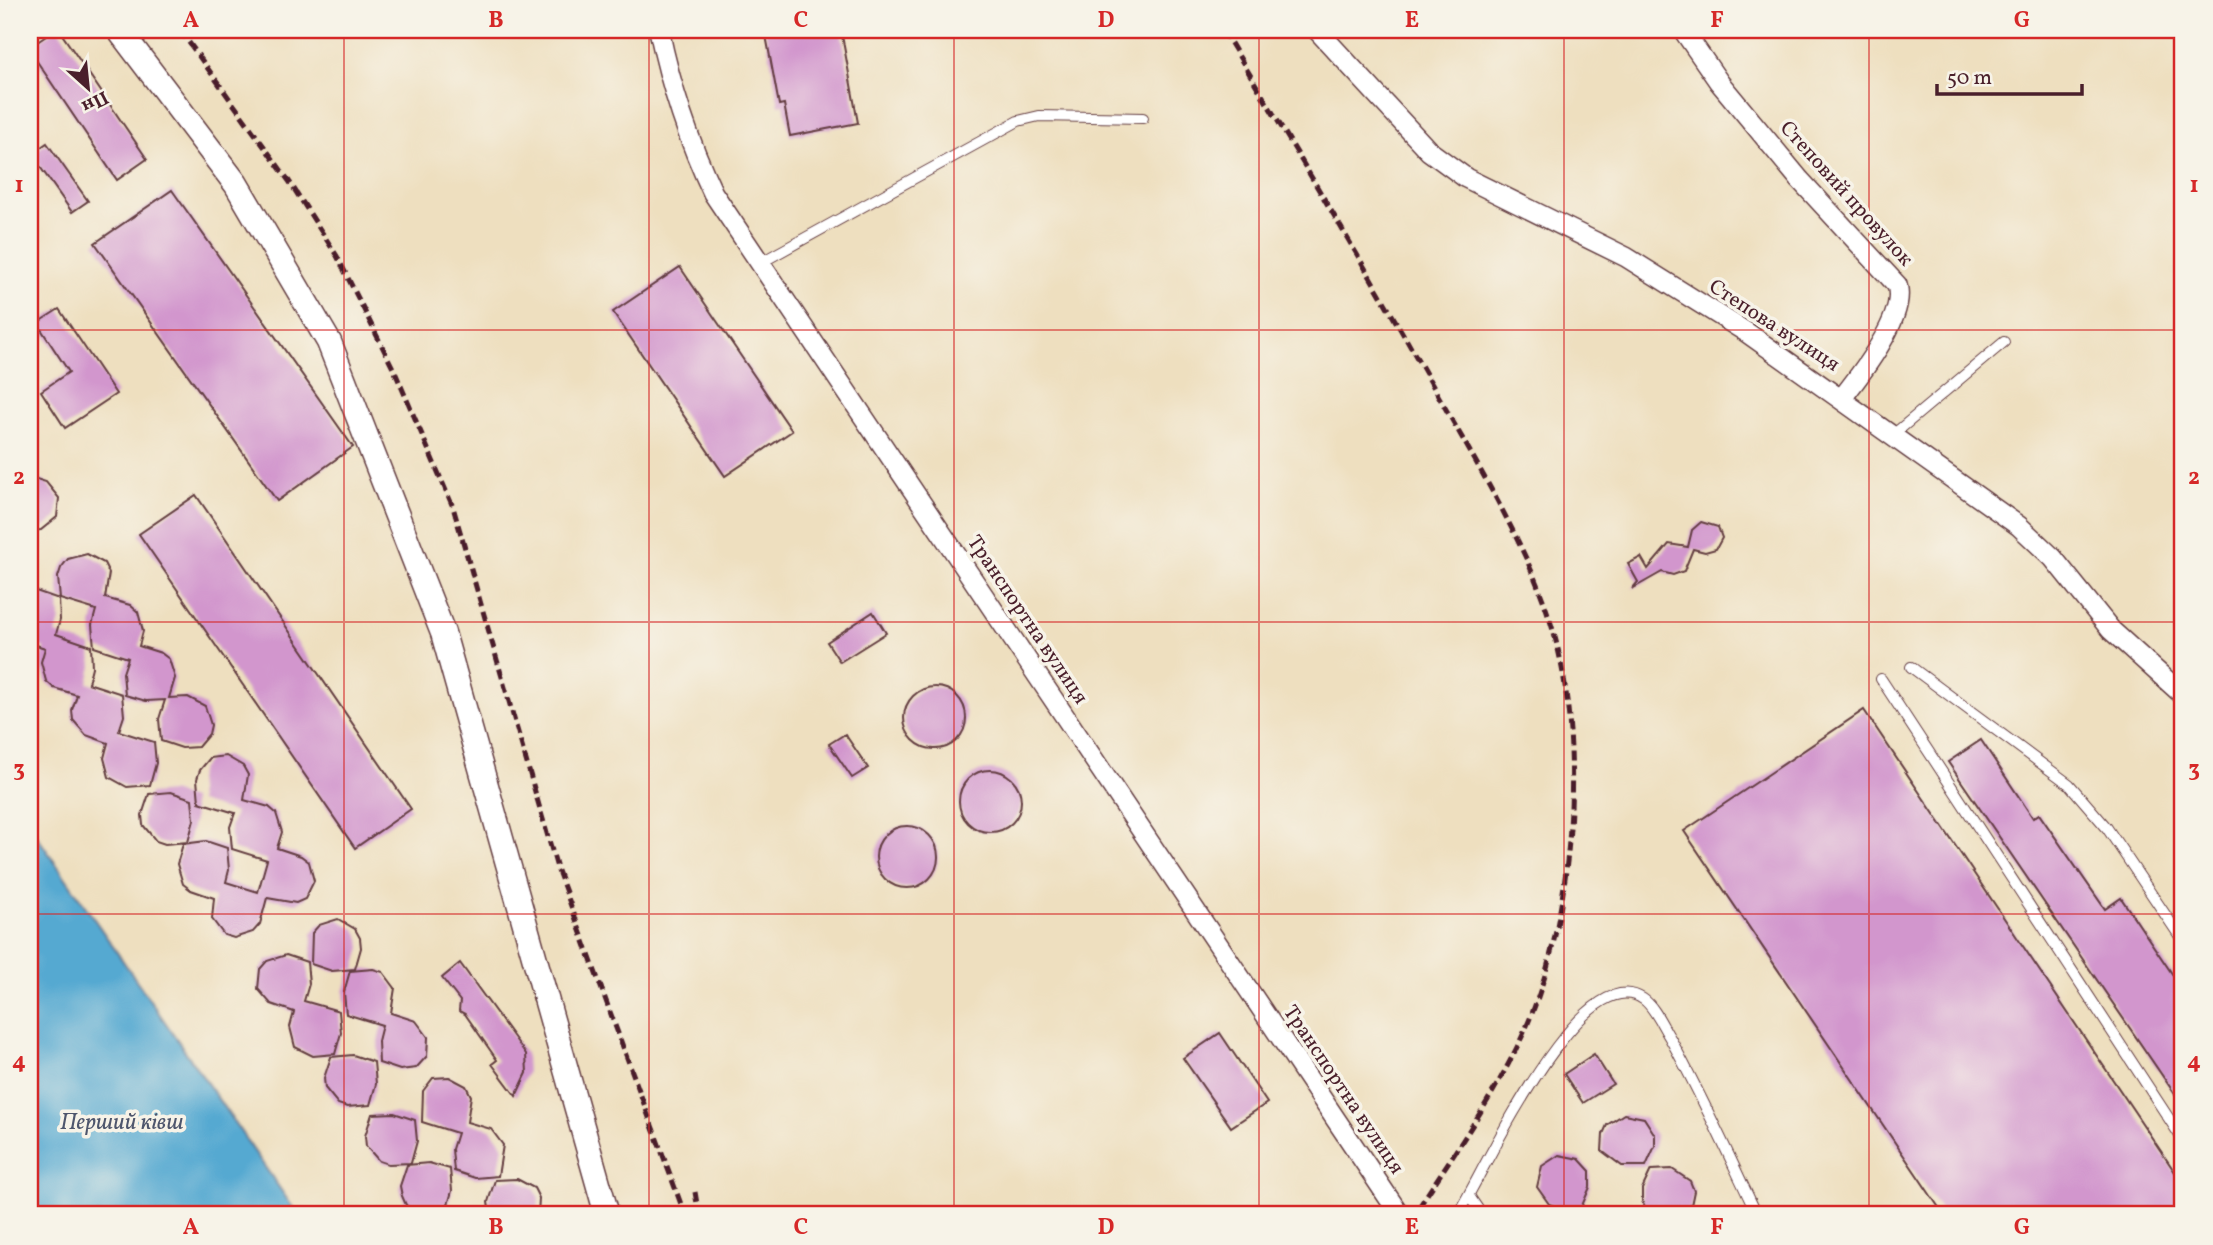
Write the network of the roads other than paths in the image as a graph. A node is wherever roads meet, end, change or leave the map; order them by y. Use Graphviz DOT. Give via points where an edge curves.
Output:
graph roads {
  1 [pos="119,30"];
  2 [pos="659,30"];
  3 [pos="1683,30"];
  4 [pos="1330,35"];
  5 [pos="1143,118"];
  6 [pos="760,263"];
  7 [pos="2004,342"];
  8 [pos="1842,398"];
  9 [pos="1894,434"];
  10 [pos="1912,667"];
  11 [pos="1881,679"];
  12 [pos="2183,695"];
  13 [pos="2183,941"];
  14 [pos="2183,1140"];
  15 [pos="1469,1196"];
  16 [pos="607,1215"];
  17 [pos="1400,1215"];
  18 [pos="1457,1215"];
  19 [pos="1482,1215"];
  20 [pos="1757,1215"];
  1 -- 16 [label="street" via="236,184 339,366 443,633"];
  2 -- 6 [label="street, Транспортна вулиця" via="689,142 713,193"];
  3 -- 8 [label="street, Степовий провулок" via="1719,82 1800,180 1897,285 1898,307 1866,367"];
  4 -- 8 [label="street, Степова вулиця" via="1429,151 1466,178 1626,257"];
  5 -- 6 [label="lane" via="1039,116 1018,121"];
  6 -- 17 [label="street, Транспортна вулиця"];
  7 -- 9 [label="lane"];
  8 -- 9 [label="street, Степова вулиця"];
  9 -- 12 [label="street, Степова вулиця" via="2019,526 2053,558 2111,630"];
  10 -- 13 [label="lane" via="2090,804"];
  11 -- 14 [label="lane"];
  15 -- 18 [label="lane"];
  15 -- 19 [label="lane"];
  15 -- 20 [label="lane" via="1489,1152 1548,1058 1585,1013 1605,998 1625,994 1643,999 1659,1020 1696,1085"];
}
